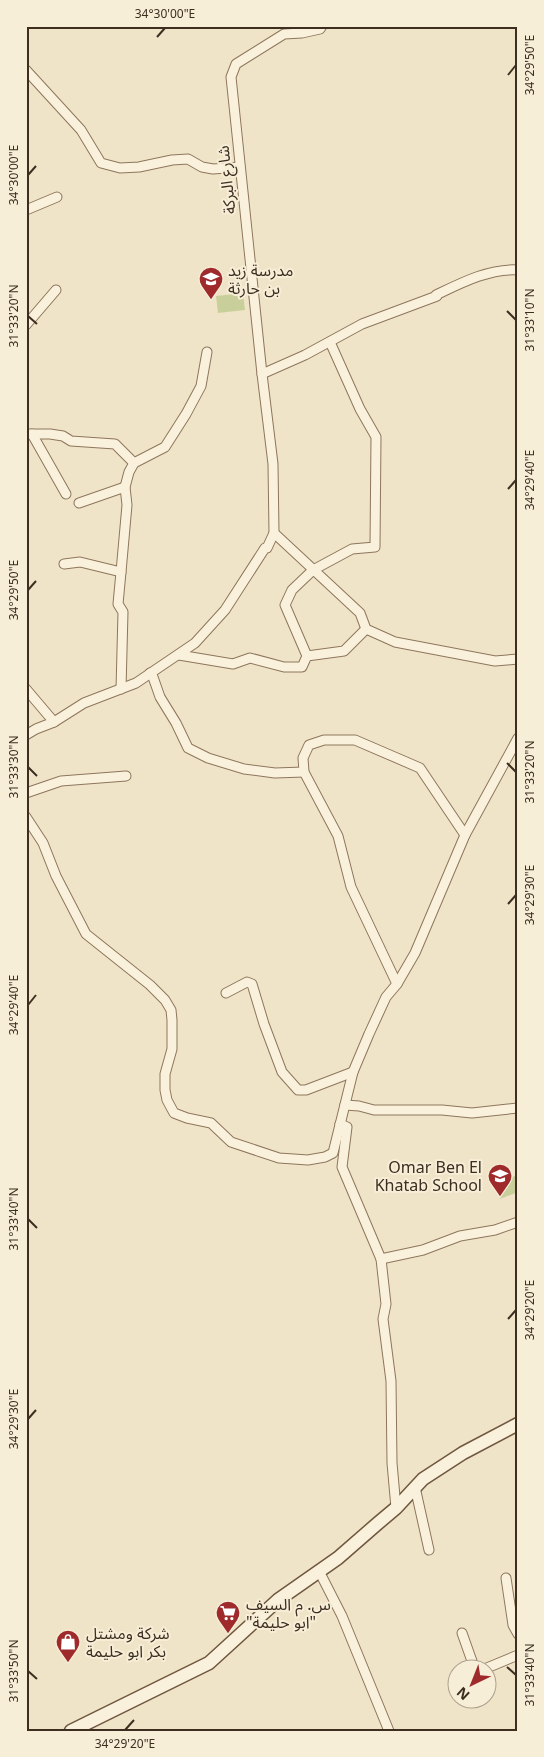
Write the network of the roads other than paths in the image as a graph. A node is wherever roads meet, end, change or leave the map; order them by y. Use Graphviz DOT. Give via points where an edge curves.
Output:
graph roads {
  1 [pos="322,26"];
  2 [pos="26,70"];
  3 [pos="240,167"];
  4 [pos="57,197"];
  5 [pos="26,210"];
  6 [pos="518,270"];
  7 [pos="56,290"];
  8 [pos="26,325"];
  9 [pos="330,342"];
  10 [pos="208,352"];
  11 [pos="262,374"];
  12 [pos="29,434"];
  13 [pos="134,463"];
  14 [pos="125,487"];
  15 [pos="66,494"];
  16 [pos="78,504"];
  17 [pos="274,534"];
  18 [pos="64,564"];
  19 [pos="314,570"];
  20 [pos="121,572"];
  21 [pos="366,629"];
  22 [pos="179,655"];
  23 [pos="307,656"];
  24 [pos="518,659"];
  25 [pos="150,673"];
  26 [pos="26,689"];
  27 [pos="121,689"];
  28 [pos="54,722"];
  29 [pos="26,735"];
  30 [pos="518,738"];
  31 [pos="304,772"];
  32 [pos="126,776"];
  33 [pos="26,793"];
  34 [pos="26,817"];
  35 [pos="465,835"];
  36 [pos="397,984"];
  37 [pos="226,993"];
  38 [pos="353,1072"];
  39 [pos="344,1105"];
  40 [pos="518,1108"];
  41 [pos="340,1124"];
  42 [pos="518,1222"];
  43 [pos="380,1259"];
  44 [pos="518,1424"];
  45 [pos="415,1487"];
  46 [pos="396,1508"];
  47 [pos="429,1550"];
  48 [pos="319,1571"];
  49 [pos="506,1578"];
  50 [pos="462,1633"];
  51 [pos="518,1634"];
  52 [pos="518,1654"];
  53 [pos="472,1660"];
  54 [pos="496,1664"];
  55 [pos="71,1731"];
  56 [pos="389,1731"];
  1 -- 3 [label="street, شارع البركة" via="302,33 284,34 236,64 231,77"];
  2 -- 3 [label="street" via="81,130 101,163 120,168 188,159 202,168"];
  3 -- 11 [label="street, شارع البركة"];
  4 -- 5 [label="street"];
  6 -- 9 [label="street" via="504,269 464,282 437,296 362,324"];
  7 -- 8 [label="street"];
  9 -- 11 [label="street"];
  9 -- 19 [label="street" via="376,437 375,547 352,549"];
  10 -- 13 [label="street" via="201,386 186,414 164,447"];
  11 -- 17 [label="street, شارع البركة" via="273,464"];
  12 -- 13 [label="street" via="115,444"];
  12 -- 15 [label="street"];
  13 -- 14 [label="street"];
  14 -- 16 [label="street"];
  14 -- 20 [label="street" via="127,505"];
  17 -- 19 [label="street"];
  17 -- 22 [label="street" via="225,610 195,643"];
  18 -- 20 [label="street" via="80,562"];
  19 -- 21 [label="street" via="360,613"];
  19 -- 23 [label="street" via="292,590 285,605"];
  20 -- 27 [label="street" via="118,604 124,612"];
  21 -- 23 [label="street" via="344,651"];
  21 -- 24 [label="street" via="395,642 495,661"];
  22 -- 23 [label="street" via="233,664 250,658 284,667 302,667"];
  22 -- 25 [label="street"];
  25 -- 27 [label="street"];
  25 -- 31 [label="street" via="188,748 244,769 275,774"];
  26 -- 28 [label="street"];
  27 -- 28 [label="street" via="84,703"];
  28 -- 29 [label="street"];
  30 -- 35 [label="street"];
  31 -- 35 [label="street" via="303,758 309,746 324,740 355,740 420,768"];
  31 -- 36 [label="street" via="338,836 351,886"];
  32 -- 33 [label="street" via="61,781"];
  34 -- 41 [label="street" via="43,843 86,934 150,985 171,1010 172,1049 165,1074 165,1090 174,1113 211,1123 232,1142 294,1160 325,1158 333,1152"];
  35 -- 36 [label="street" via="415,953"];
  36 -- 38 [label="street" via="384,1002"];
  37 -- 38 [label="street" via="247,982 252,984 282,1072 298,1090"];
  38 -- 39 [label="street"];
  39 -- 40 [label="street" via="374,1110 472,1113"];
  39 -- 41 [label="street"];
  41 -- 43 [label="street" via="347,1127 342,1167"];
  42 -- 43 [label="street"];
  43 -- 46 [label="street" via="391,1381"];
  44 -- 45 [label="street" via="463,1453"];
  45 -- 46 [label="street"];
  45 -- 47 [label="street"];
  46 -- 48 [label="street"];
  48 -- 55 [label="street" via="278,1600 209,1663"];
  48 -- 56 [label="street" via="342,1616"];
  49 -- 51 [label="street" via="513,1625"];
  50 -- 53 [label="street"];
  52 -- 54 [label="street"];
}
